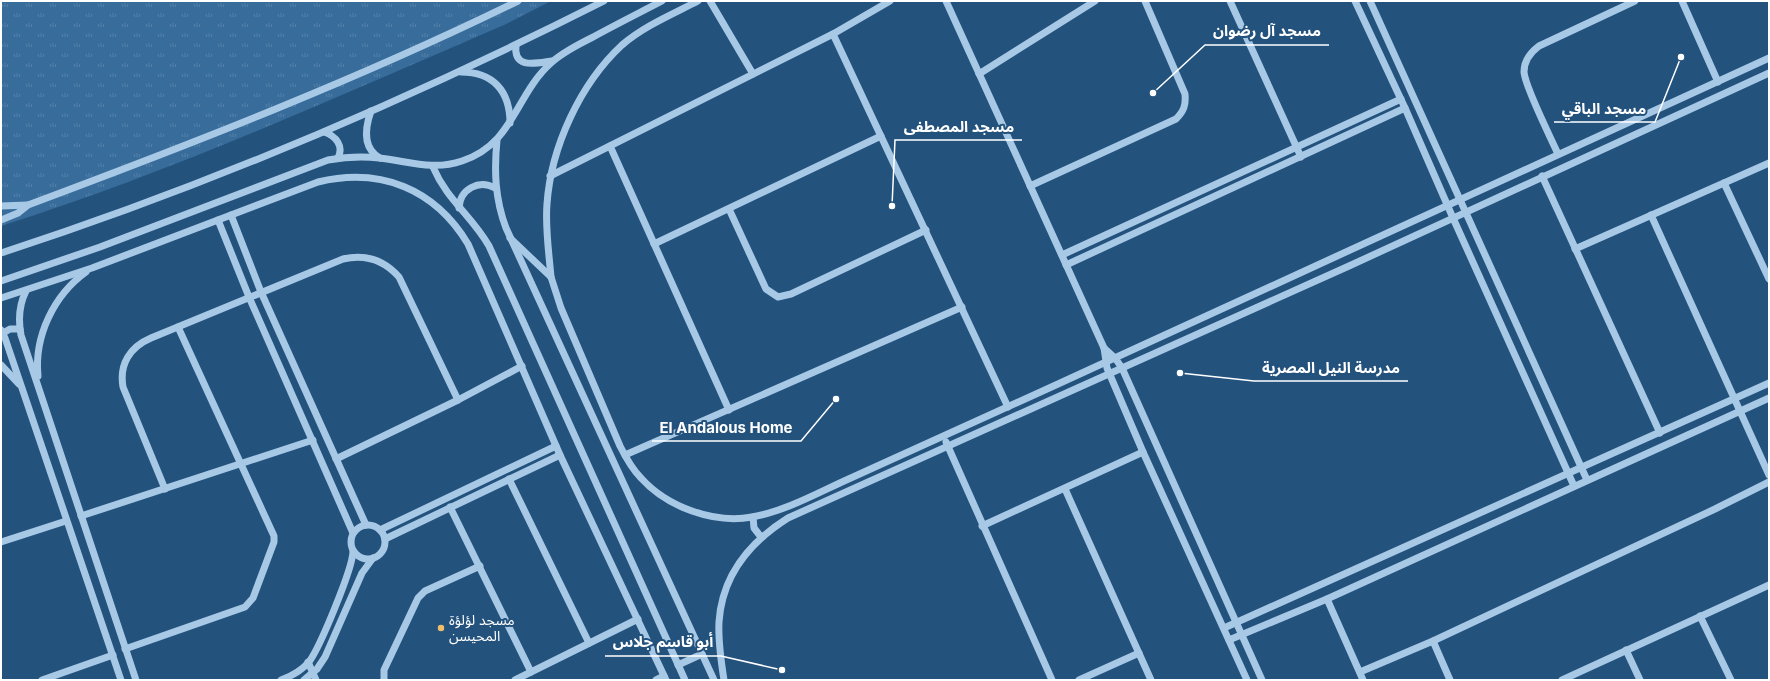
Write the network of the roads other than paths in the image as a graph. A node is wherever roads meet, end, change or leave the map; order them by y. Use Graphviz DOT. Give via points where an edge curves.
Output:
graph roads {
  1 [pos="518,1"];
  2 [pos="604,1"];
  3 [pos="662,1"];
  4 [pos="698,1"];
  5 [pos="710,1"];
  6 [pos="890,1"];
  7 [pos="946,1"];
  8 [pos="1095,1"];
  9 [pos="1145,1"];
  10 [pos="1230,1"];
  11 [pos="1355,1"];
  12 [pos="1370,1"];
  13 [pos="1635,1"];
  14 [pos="1682,1"];
  15 [pos="833,34"];
  16 [pos="516,45"];
  17 [pos="1769,58"];
  18 [pos="553,61"];
  19 [pos="458,72"];
  20 [pos="1769,73"];
  21 [pos="753,74"];
  22 [pos="979,74"];
  23 [pos="1732,75"];
  24 [pos="1718,82"];
  25 [pos="1738,87"];
  26 [pos="1401,98"];
  27 [pos="1405,108"];
  28 [pos="371,111"];
  29 [pos="510,124"];
  30 [pos="324,132"];
  31 [pos="881,136"];
  32 [pos="496,140"];
  33 [pos="610,146"];
  34 [pos="1297,147"];
  35 [pos="1558,154"];
  36 [pos="1301,157"];
  37 [pos="338,158"];
  38 [pos="380,158"];
  39 [pos="1769,163"];
  40 [pos="433,167"];
  41 [pos="550,176"];
  42 [pos="1542,176"];
  43 [pos="1724,184"];
  44 [pos="1030,186"];
  45 [pos="495,188"];
  46 [pos="1461,201"];
  47 [pos="28,205"];
  48 [pos="1,206"];
  49 [pos="1448,207"];
  50 [pos="459,208"];
  51 [pos="729,209"];
  52 [pos="1466,212"];
  53 [pos="232,215"];
  54 [pos="1651,215"];
  55 [pos="1452,218"];
  56 [pos="1,220"];
  57 [pos="218,220"];
  58 [pos="926,230"];
  59 [pos="510,238"];
  60 [pos="654,244"];
  61 [pos="1575,249"];
  62 [pos="1,253"];
  63 [pos="1062,255"];
  64 [pos="1066,265"];
  65 [pos="92,268"];
  66 [pos="551,277"];
  67 [pos="1769,279"];
  68 [pos="1,281"];
  69 [pos="26,291"];
  70 [pos="261,292"];
  71 [pos="249,297"];
  72 [pos="1,298"];
  73 [pos="962,306"];
  74 [pos="178,327"];
  75 [pos="20,329"];
  76 [pos="2,331"];
  77 [pos="1104,348"];
  78 [pos="1116,358"];
  79 [pos="1106,362"];
  80 [pos="1,365"];
  81 [pos="522,366"];
  82 [pos="1122,368"];
  83 [pos="1110,374"];
  84 [pos="1769,383"];
  85 [pos="22,386"];
  86 [pos="39,386"];
  87 [pos="1769,398"];
  88 [pos="1733,399"];
  89 [pos="458,400"];
  90 [pos="1008,407"];
  91 [pos="729,410"];
  92 [pos="1739,411"];
  93 [pos="1660,433"];
  94 [pos="943,437"];
  95 [pos="313,440"];
  96 [pos="556,446"];
  97 [pos="947,446"];
  98 [pos="333,452"];
  99 [pos="1143,452"];
  100 [pos="560,455"];
  101 [pos="625,455"];
  102 [pos="320,458"];
  103 [pos="336,460"];
  104 [pos="241,464"];
  105 [pos="1581,468"];
  106 [pos="1568,473"];
  107 [pos="1769,475"];
  108 [pos="509,479"];
  109 [pos="1587,480"];
  110 [pos="1769,482"];
  111 [pos="1574,486"];
  112 [pos="165,489"];
  113 [pos="1065,489"];
  114 [pos="450,507"];
  115 [pos="81,516"];
  116 [pos="753,517"];
  117 [pos="66,521"];
  118 [pos="366,525"];
  119 [pos="982,526"];
  120 [pos="380,530"];
  121 [pos="353,533"];
  122 [pos="761,537"];
  123 [pos="385,539"];
  124 [pos="1,542"];
  125 [pos="353,551"];
  126 [pos="373,558"];
  127 [pos="480,566"];
  128 [pos="1769,585"];
  129 [pos="1327,599"];
  130 [pos="1700,616"];
  131 [pos="638,619"];
  132 [pos="1235,623"];
  133 [pos="1224,628"];
  134 [pos="1241,634"];
  135 [pos="1229,640"];
  136 [pos="1433,641"];
  137 [pos="589,643"];
  138 [pos="125,649"];
  139 [pos="1626,650"];
  140 [pos="1139,653"];
  141 [pos="113,654"];
  142 [pos="702,654"];
  143 [pos="308,662"];
  144 [pos="678,665"];
  145 [pos="298,672"];
  146 [pos="531,672"];
  147 [pos="1360,672"];
  148 [pos="314,676"];
  149 [pos="665,678"];
  150 [pos="42,680"];
  151 [pos="121,680"];
  152 [pos="136,680"];
  153 [pos="281,680"];
  154 [pos="303,680"];
  155 [pos="384,680"];
  156 [pos="515,680"];
  157 [pos="656,680"];
  158 [pos="685,680"];
  159 [pos="714,680"];
  160 [pos="724,680"];
  161 [pos="1052,680"];
  162 [pos="1079,680"];
  163 [pos="1151,680"];
  164 [pos="1248,680"];
  165 [pos="1262,680"];
  166 [pos="1363,680"];
  167 [pos="1450,680"];
  168 [pos="1562,680"];
  169 [pos="1640,680"];
  170 [pos="1731,680"];
  1 -- 47 [label="street" via="451,34 307,97 171,152"];
  2 -- 16 [label="street"];
  3 -- 18 [label="street"];
  4 -- 41 [label="street" via="645,29 623,45 605,63 573,114"];
  5 -- 21 [label="street"];
  6 -- 15 [label="street"];
  7 -- 22 [label="street"];
  8 -- 22 [label="street"];
  9 -- 44 [label="street" via="1185,94 1186,101 1181,114 1176,119"];
  10 -- 34 [label="street"];
  11 -- 26 [label="street"];
  12 -- 46 [label="street"];
  13 -- 35 [label="street" via="1539,46 1528,57 1524,71 1525,79"];
  14 -- 24 [label="street"];
  15 -- 21 [label="street"];
  15 -- 31 [label="street"];
  16 -- 18 [label="street" via="516,54 522,62 532,64"];
  16 -- 19 [label="street"];
  17 -- 23 [label="street"];
  18 -- 29 [label="street" via="530,86"];
  19 -- 28 [label="street"];
  19 -- 29 [label="street" via="480,74 496,83 508,105"];
  20 -- 25 [label="street"];
  21 -- 33 [label="street"];
  22 -- 44 [label="street"];
  23 -- 24 [label="street"];
  23 -- 25 [label="street"];
  24 -- 35 [label="street"];
  25 -- 42 [label="street"];
  26 -- 27 [label="street"];
  26 -- 34 [label="street"];
  27 -- 36 [label="street"];
  27 -- 49 [label="street"];
  28 -- 30 [label="street"];
  28 -- 38 [label="street" via="366,141"];
  29 -- 32 [label="street"];
  30 -- 37 [label="street" via="339,144"];
  30 -- 62 [label="street" via="208,179"];
  31 -- 51 [label="street"];
  31 -- 58 [label="street"];
  32 -- 40 [label="street" via="481,153 463,161"];
  32 -- 45 [label="street"];
  33 -- 41 [label="street"];
  33 -- 60 [label="street"];
  34 -- 36 [label="street"];
  34 -- 63 [label="street"];
  35 -- 46 [label="street"];
  36 -- 64 [label="street"];
  37 -- 38 [label="street"];
  37 -- 68 [label="street" via="100,247"];
  38 -- 40 [label="street"];
  39 -- 43 [label="street"];
  40 -- 50 [label="street" via="447,193"];
  41 -- 66 [label="street" via="546,219"];
  42 -- 52 [label="street"];
  42 -- 61 [label="street"];
  43 -- 54 [label="street"];
  43 -- 67 [label="street"];
  44 -- 63 [label="street"];
  45 -- 50 [label="street" via="483,184 471,187 462,196"];
  45 -- 59 [label="street" via="499,209"];
  46 -- 49 [label="street"];
  46 -- 52 [label="street"];
  47 -- 48 [label="street"];
  47 -- 56 [label="street" via="18,213"];
  49 -- 55 [label="street"];
  49 -- 78 [label="street"];
  50 -- 144 [label="street" via="476,225 489,246"];
  51 -- 58 [label="street" via="766,289 778,297 787,296"];
  51 -- 60 [label="street"];
  52 -- 55 [label="street"];
  52 -- 105 [label="street"];
  53 -- 57 [label="street"];
  53 -- 70 [label="street"];
  53 -- 81 [label="street" via="318,182 343,177 381,179 416,192 446,214 465,239"];
  54 -- 61 [label="street"];
  54 -- 88 [label="street"];
  55 -- 82 [label="street"];
  55 -- 106 [label="street"];
  57 -- 65 [label="street"];
  57 -- 71 [label="street"];
  58 -- 73 [label="street"];
  59 -- 66 [label="street"];
  59 -- 142 [label="street"];
  60 -- 91 [label="street"];
  61 -- 93 [label="street"];
  63 -- 64 [label="street"];
  64 -- 77 [label="street"];
  65 -- 69 [label="street"];
  65 -- 86 [label="street" via="69,288 51,312 40,341"];
  66 -- 101 [label="street" via="561,308"];
  69 -- 72 [label="street"];
  69 -- 75 [label="street" via="20,309"];
  70 -- 71 [label="street"];
  70 -- 89 [label="street" via="342,259 369,258 386,265 399,277"];
  70 -- 98 [label="street"];
  71 -- 74 [label="street"];
  71 -- 95 [label="street"];
  73 -- 90 [label="street"];
  73 -- 91 [label="street"];
  74 -- 104 [label="street"];
  74 -- 112 [label="street" via="140,343 129,354 122,370 123,387"];
  75 -- 76 [label="street"];
  75 -- 86 [label="street"];
  76 -- 85 [label="street"];
  77 -- 78 [label="street"];
  77 -- 79 [label="street"];
  78 -- 79 [label="street"];
  78 -- 82 [label="street"];
  79 -- 83 [label="street"];
  79 -- 90 [label="street"];
  80 -- 85 [label="street"];
  81 -- 89 [label="street"];
  81 -- 96 [label="street"];
  82 -- 83 [label="street"];
  82 -- 132 [label="street"];
  83 -- 97 [label="street"];
  83 -- 99 [label="street"];
  84 -- 88 [label="street"];
  85 -- 117 [label="street"];
  86 -- 115 [label="street"];
  87 -- 92 [label="street"];
  88 -- 92 [label="street"];
  88 -- 93 [label="street"];
  89 -- 103 [label="street"];
  90 -- 94 [label="street"];
  91 -- 101 [label="street"];
  92 -- 107 [label="street"];
  92 -- 109 [label="street"];
  93 -- 105 [label="street"];
  94 -- 97 [label="street"];
  94 -- 116 [label="street" via="784,507"];
  95 -- 102 [label="street"];
  95 -- 104 [label="street"];
  96 -- 100 [label="street"];
  96 -- 120 [label="street"];
  97 -- 119 [label="street"];
  97 -- 122 [label="street" via="799,512"];
  98 -- 102 [label="street"];
  98 -- 103 [label="street"];
  99 -- 113 [label="street"];
  99 -- 133 [label="street"];
  100 -- 108 [label="street"];
  100 -- 131 [label="street"];
  101 -- 116 [label="street" via="643,481 678,505 707,515"];
  102 -- 121 [label="street"];
  103 -- 118 [label="street"];
  104 -- 112 [label="street"];
  104 -- 138 [label="street" via="274,536 253,598 245,606"];
  105 -- 106 [label="street"];
  105 -- 109 [label="street"];
  106 -- 111 [label="street"];
  106 -- 132 [label="street"];
  108 -- 114 [label="street"];
  108 -- 137 [label="street"];
  109 -- 111 [label="street"];
  110 -- 136 [label="street"];
  111 -- 129 [label="street"];
  112 -- 115 [label="street"];
  113 -- 119 [label="street"];
  113 -- 140 [label="street"];
  114 -- 123 [label="street"];
  114 -- 127 [label="street"];
  115 -- 138 [label="street"];
  116 -- 122 [label="street" via="754,528"];
  117 -- 124 [label="street"];
  117 -- 141 [label="street"];
  118 -- 120 [label="street"];
  118 -- 121 [label="street"];
  119 -- 161 [label="street"];
  120 -- 123 [label="street"];
  121 -- 125 [label="street" via="350,542"];
  122 -- 160 [label="street" via="737,565 722,600 719,630"];
  123 -- 126 [label="street" via="383,550"];
  125 -- 126 [label="street" via="364,559"];
  125 -- 143 [label="street" via="349,570"];
  126 -- 148 [label="street" via="362,573"];
  127 -- 146 [label="street"];
  127 -- 155 [label="street" via="425,591 418,598 384,670"];
  128 -- 130 [label="street"];
  129 -- 134 [label="street"];
  129 -- 147 [label="street"];
  130 -- 139 [label="street"];
  130 -- 170 [label="street"];
  131 -- 137 [label="street"];
  131 -- 149 [label="street"];
  132 -- 133 [label="street"];
  132 -- 134 [label="street"];
  133 -- 135 [label="street"];
  134 -- 135 [label="street"];
  134 -- 165 [label="street"];
  135 -- 164 [label="street"];
  136 -- 147 [label="street"];
  136 -- 167 [label="street"];
  137 -- 146 [label="street"];
  138 -- 152 [label="street"];
  139 -- 168 [label="street"];
  139 -- 169 [label="street"];
  140 -- 162 [label="street"];
  140 -- 163 [label="street"];
  141 -- 150 [label="street"];
  141 -- 151 [label="street"];
  142 -- 144 [label="street"];
  142 -- 159 [label="street"];
  143 -- 145 [label="street"];
  143 -- 148 [label="street"];
  144 -- 158 [label="street"];
  145 -- 153 [label="street"];
  145 -- 154 [label="street"];
  146 -- 156 [label="street"];
  147 -- 166 [label="street"];
  148 -- 154 [label="street"];
  149 -- 157 [label="street"];
}
